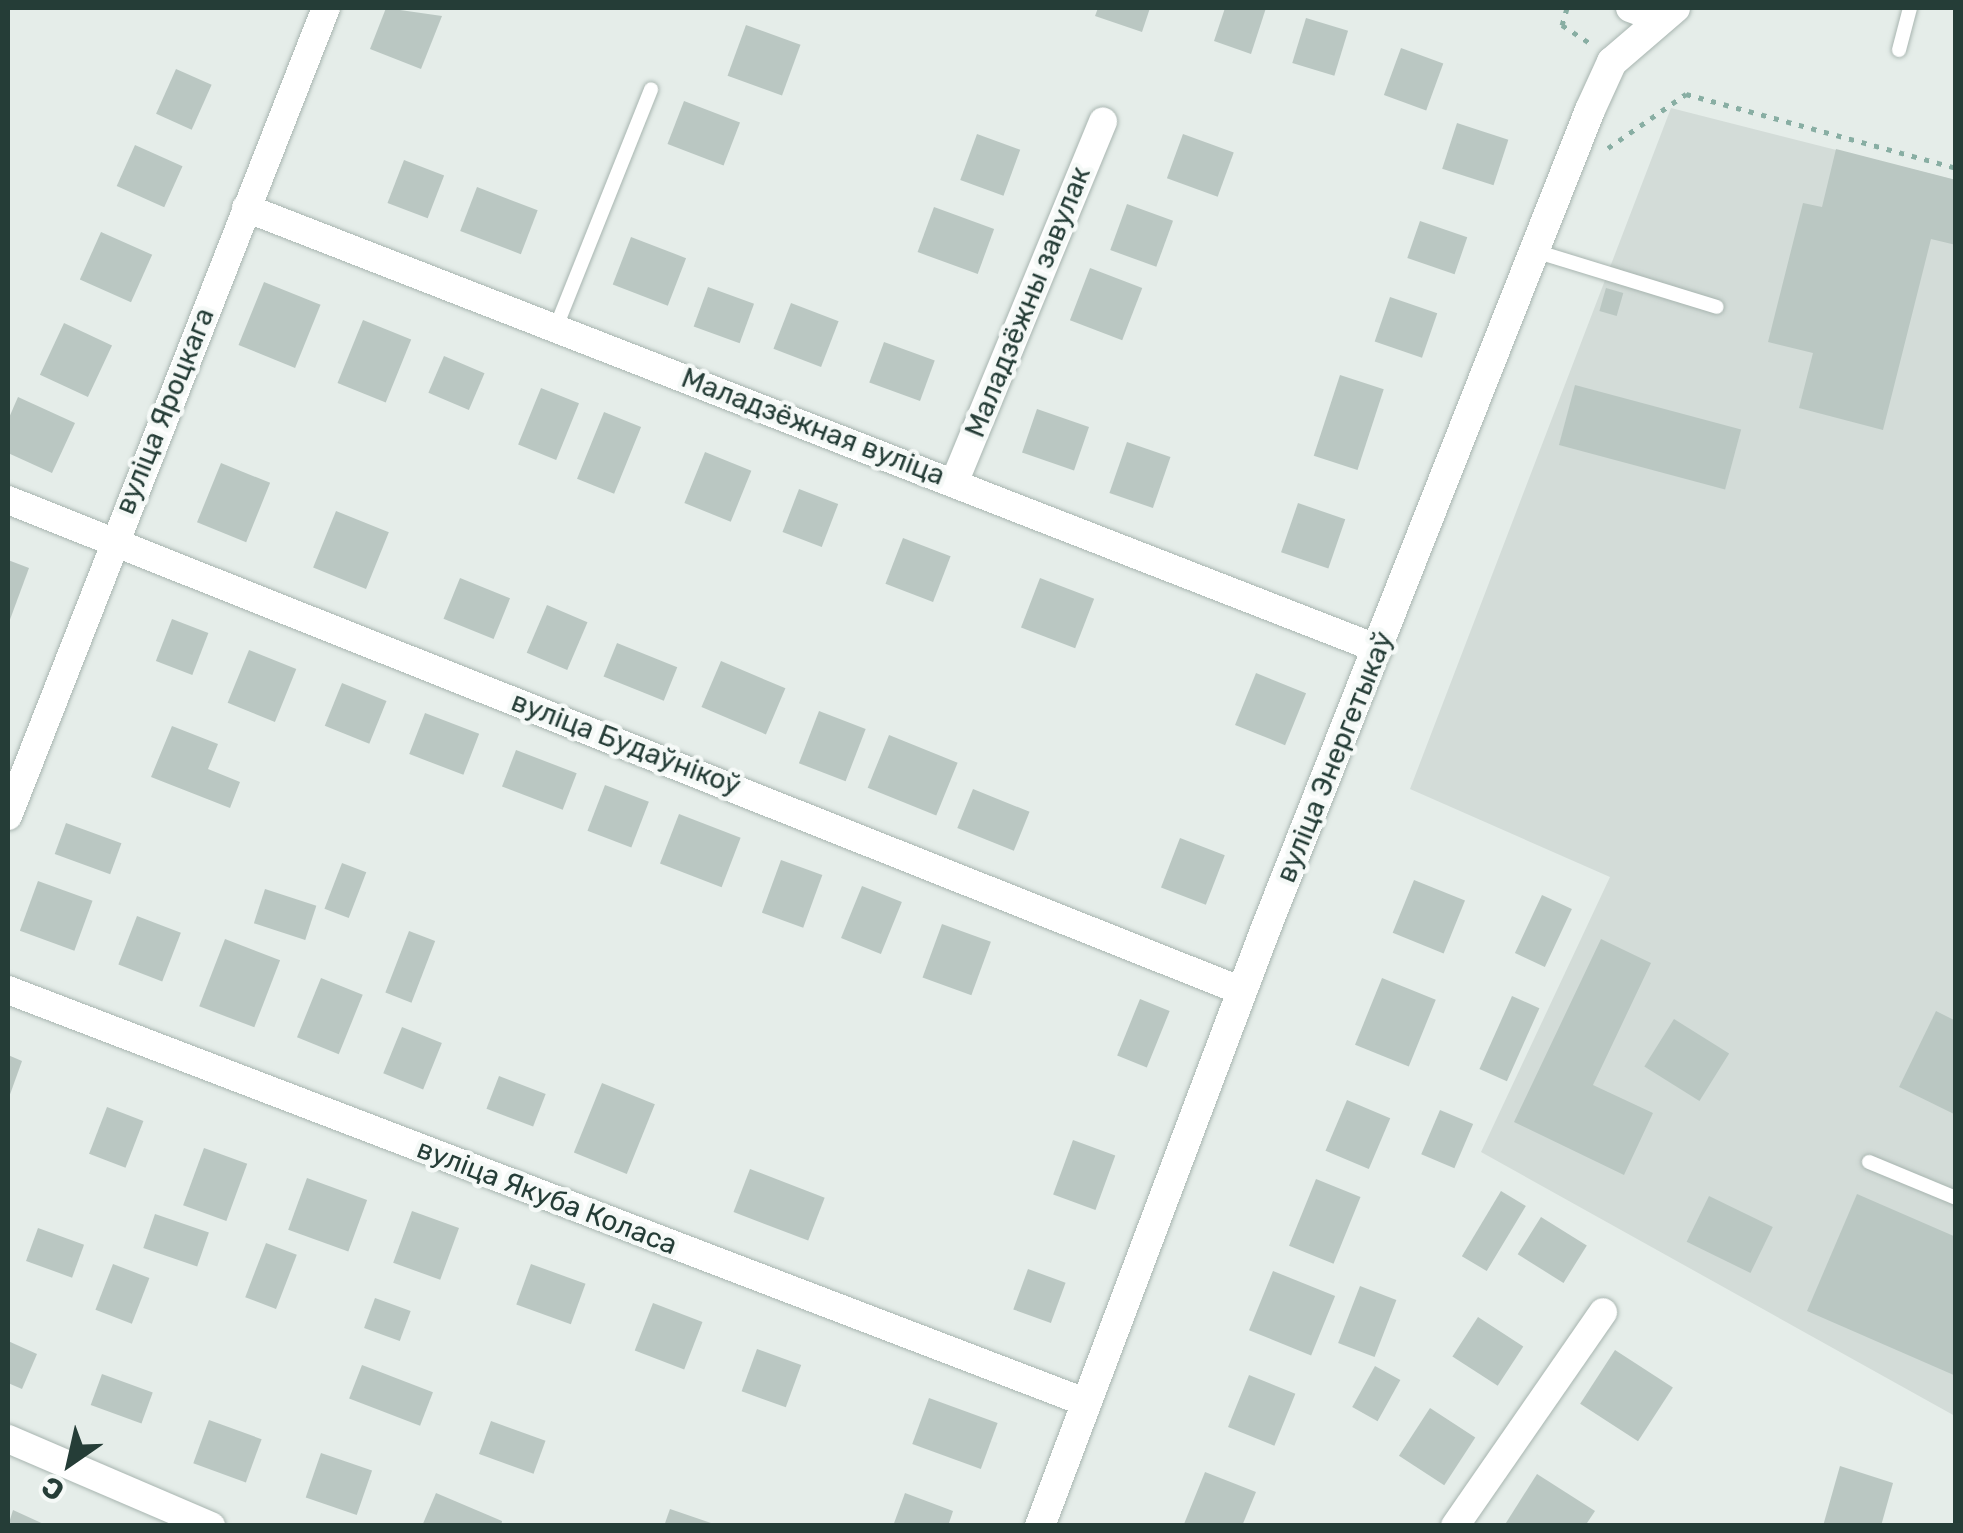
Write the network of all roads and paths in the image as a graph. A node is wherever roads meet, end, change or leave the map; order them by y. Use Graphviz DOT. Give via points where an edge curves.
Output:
graph roads {
  1 [pos="326,8"];
  2 [pos="1567,8"];
  3 [pos="1910,8"];
  4 [pos="1655,10"];
  5 [pos="1898,50"];
  6 [pos="1589,52"];
  7 [pos="651,89"];
  8 [pos="1103,121"];
  9 [pos="1579,138"];
  10 [pos="1956,168"];
  11 [pos="246,208"];
  12 [pos="1535,251"];
  13 [pos="1717,307"];
  14 [pos="556,327"];
  15 [pos="954,483"];
  16 [pos="8,500"];
  17 [pos="112,544"];
  18 [pos="1378,649"];
  19 [pos="8,816"];
  20 [pos="8,990"];
  21 [pos="1242,991"];
  22 [pos="1869,1162"];
  23 [pos="1956,1198"];
  24 [pos="1603,1312"];
  25 [pos="1086,1403"];
  26 [pos="8,1439"];
  27 [pos="211,1526"];
  28 [pos="1040,1526"];
  29 [pos="1455,1526"];
  1 -- 11 [label="street, вуліца Яроцкага"];
  2 -- 6 [label="path" via="1562,26 1584,36"];
  3 -- 5 [label="lane"];
  4 -- 9 [label="street, вуліца Энергетыкаў" via="1612,62"];
  7 -- 14 [label="lane"];
  8 -- 15 [label="street, Маладзёжны завулак"];
  9 -- 10 [label="path" via="1605,150 1686,94"];
  9 -- 12 [label="street, вуліца Энергетыкаў"];
  11 -- 14 [label="street, Маладзёжная вуліца"];
  11 -- 17 [label="street, вуліца Яроцкага"];
  12 -- 13 [label="lane"];
  12 -- 18 [label="street, вуліца Энергетыкаў"];
  14 -- 15 [label="street, Маладзёжная вуліца"];
  15 -- 18 [label="street, Маладзёжная вуліца"];
  16 -- 17 [label="street, вуліца Будаўнікоў"];
  17 -- 19 [label="street, вуліца Яроцкага"];
  17 -- 21 [label="street, вуліца Будаўнікоў"];
  18 -- 21 [label="street, вуліца Энергетыкаў"];
  20 -- 25 [label="street, вуліца Якуба Коласа"];
  21 -- 25 [label="street, вуліца Энергетыкаў"];
  22 -- 23 [label="lane"];
  24 -- 29 [label="street"];
  25 -- 28 [label="street, вуліца Энергетыкаў"];
  26 -- 27 [label="street"];
}
